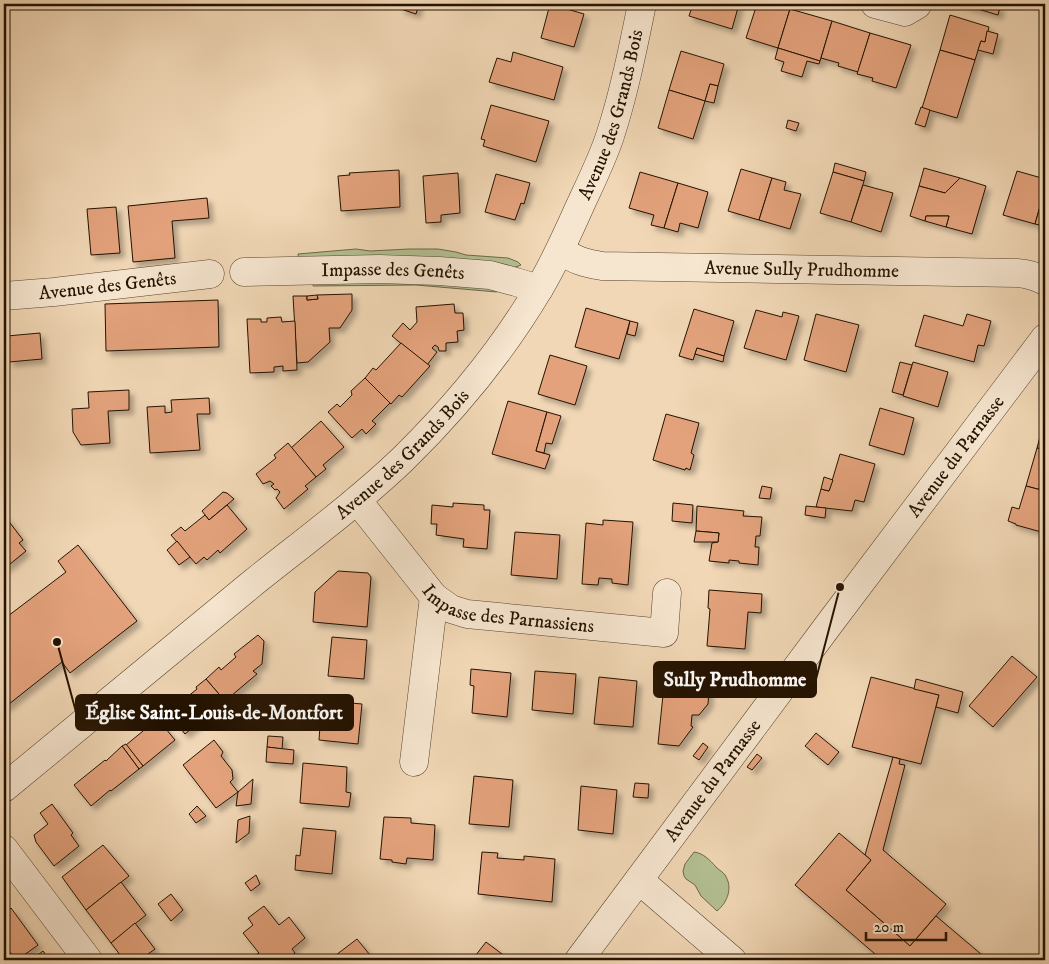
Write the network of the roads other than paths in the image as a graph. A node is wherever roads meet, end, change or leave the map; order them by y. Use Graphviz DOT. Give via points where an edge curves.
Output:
graph roads {
  1 [pos="642,4"];
  2 [pos="876,4"];
  3 [pos="917,5"];
  4 [pos="560,250"];
  5 [pos="244,272"];
  6 [pos="210,274"];
  7 [pos="1045,281"];
  8 [pos="539,289"];
  9 [pos="4,296"];
  10 [pos="1045,338"];
  11 [pos="357,500"];
  12 [pos="667,593"];
  13 [pos="434,597"];
  14 [pos="414,762"];
  15 [pos="4,788"];
  16 [pos="4,849"];
  17 [pos="639,880"];
  18 [pos="88,960"];
  19 [pos="579,960"];
  20 [pos="732,960"];
  1 -- 4 [label="street, Avenue des Grands Bois" via="609,138"];
  2 -- 3 [label="street" via="905,12"];
  4 -- 7 [label="street, Avenue Sully Prudhomme" via="572,259 602,266 1028,274"];
  4 -- 8 [label="street, Avenue des Grands Bois"];
  5 -- 8 [label="street, Impasse des Genêts" via="439,271 490,276"];
  6 -- 9 [label="street, Avenue des Genêts"];
  8 -- 11 [label="street, Avenue des Grands Bois" via="504,342 455,404 402,460"];
  10 -- 17 [label="street, Avenue du Parnasse"];
  11 -- 13 [label="street, Impasse des Parnassiens"];
  11 -- 15 [label="street, Avenue des Grands Bois"];
  12 -- 13 [label="street, Impasse des Parnassiens" via="664,634 467,614 451,609"];
  13 -- 14 [label="street"];
  16 -- 18 [label="street"];
  17 -- 19 [label="street, Avenue du Parnasse"];
  17 -- 20 [label="street"];
}
